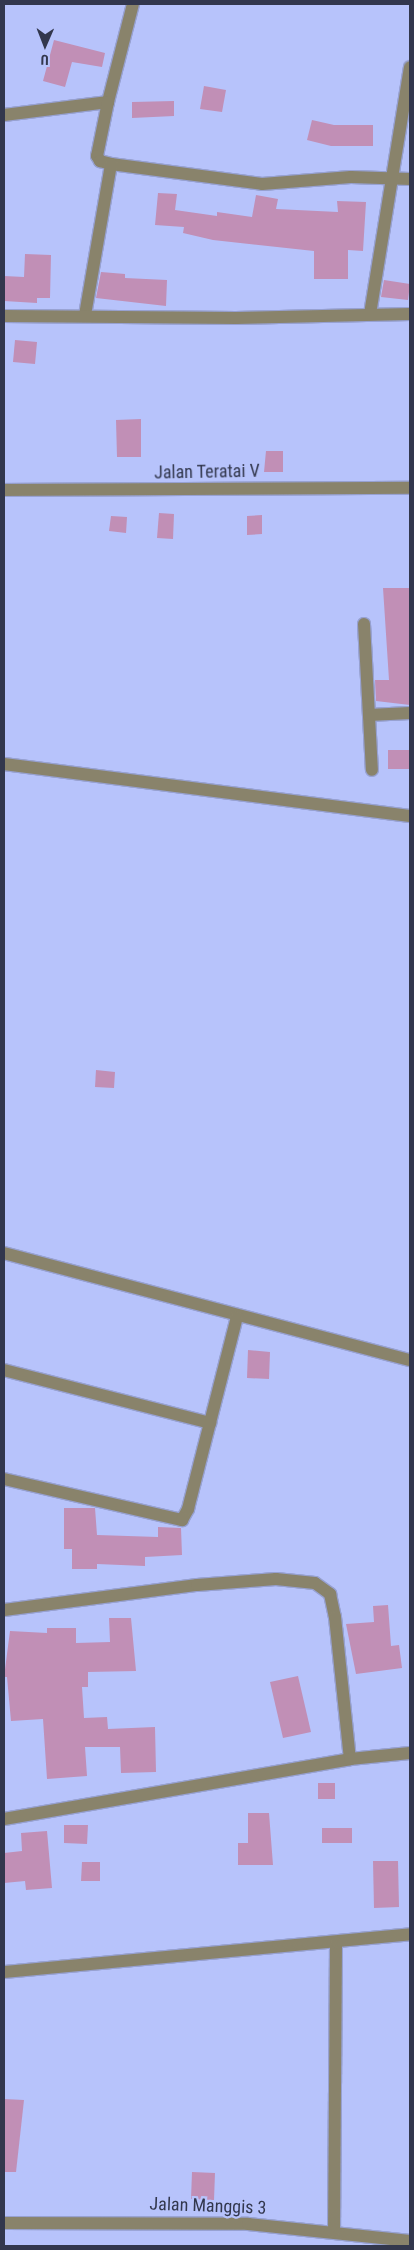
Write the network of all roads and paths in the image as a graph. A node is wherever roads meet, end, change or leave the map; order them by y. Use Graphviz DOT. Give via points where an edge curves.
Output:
graph roads {
  1 [pos="133,4"];
  2 [pos="410,67"];
  3 [pos="108,102"];
  4 [pos="4,115"];
  5 [pos="111,164"];
  6 [pos="392,177"];
  7 [pos="410,179"];
  8 [pos="370,314"];
  9 [pos="410,314"];
  10 [pos="85,315"];
  11 [pos="4,316"];
  12 [pos="410,488"];
  13 [pos="4,490"];
  14 [pos="364,624"];
  15 [pos="410,713"];
  16 [pos="369,715"];
  17 [pos="4,764"];
  18 [pos="372,770"];
  19 [pos="410,816"];
  20 [pos="4,1253"];
  21 [pos="237,1317"];
  22 [pos="410,1360"];
  23 [pos="4,1370"];
  24 [pos="210,1423"];
  25 [pos="4,1479"];
  26 [pos="4,1610"];
  27 [pos="410,1753"];
  28 [pos="350,1759"];
  29 [pos="4,1819"];
  30 [pos="410,1934"];
  31 [pos="336,1943"];
  32 [pos="4,1972"];
  33 [pos="4,2223"];
  34 [pos="334,2232"];
  35 [pos="410,2241"];
  1 -- 3 [label="street"];
  2 -- 6 [label="street"];
  3 -- 4 [label="street"];
  3 -- 5 [label="street" via="97,156 100,161"];
  5 -- 6 [label="street" via="262,184"];
  5 -- 10 [label="street"];
  6 -- 7 [label="street"];
  6 -- 8 [label="street"];
  8 -- 9 [label="street"];
  8 -- 10 [label="street" via="236,318"];
  10 -- 11 [label="street"];
  12 -- 13 [label="street, Jalan Teratai V"];
  14 -- 16 [label="street"];
  15 -- 16 [label="street"];
  16 -- 18 [label="street"];
  17 -- 19 [label="street"];
  20 -- 21 [label="street"];
  21 -- 22 [label="street"];
  21 -- 24 [label="street"];
  23 -- 24 [label="street"];
  24 -- 25 [label="street" via="182,1520"];
  26 -- 28 [label="street" via="276,1578 315,1583 330,1594 335,1617"];
  27 -- 28 [label="street"];
  28 -- 29 [label="street"];
  30 -- 31 [label="street"];
  31 -- 32 [label="street"];
  31 -- 34 [label="street"];
  33 -- 34 [label="street, Jalan Manggis 3" via="190,2222"];
  34 -- 35 [label="street, Jalan Manggis 3"];
}
